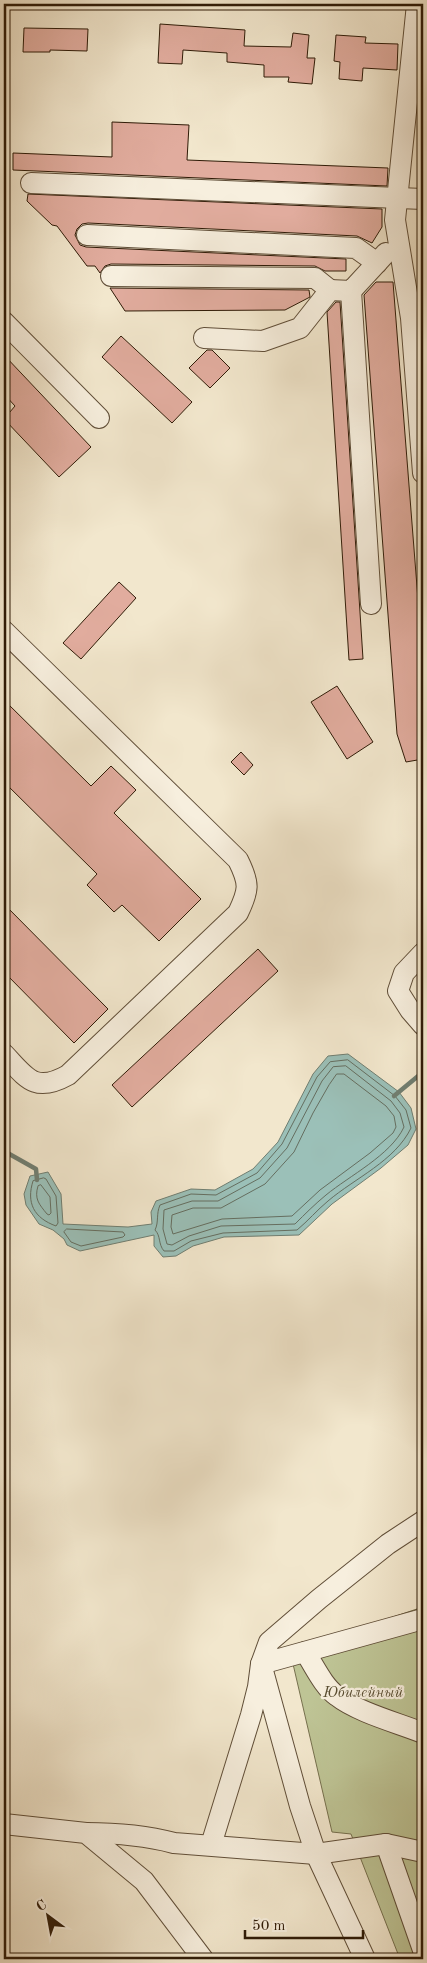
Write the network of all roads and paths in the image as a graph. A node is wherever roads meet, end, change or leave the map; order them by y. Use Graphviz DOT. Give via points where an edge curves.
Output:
graph roads {
  1 [pos="417,4"];
  2 [pos="31,183"];
  3 [pos="398,198"];
  4 [pos="423,199"];
  5 [pos="395,220"];
  6 [pos="88,235"];
  7 [pos="377,262"];
  8 [pos="111,276"];
  9 [pos="330,290"];
  10 [pos="351,292"];
  11 [pos="4,322"];
  12 [pos="204,338"];
  13 [pos="99,418"];
  14 [pos="423,473"];
  15 [pos="371,604"];
  16 [pos="4,631"];
  17 [pos="423,953"];
  18 [pos="423,1025"];
  19 [pos="4,1054"];
  20 [pos="423,1521"];
  21 [pos="423,1619"];
  22 [pos="305,1652"];
  23 [pos="261,1664"];
  24 [pos="423,1733"];
  25 [pos="4,1824"];
  26 [pos="86,1833"];
  27 [pos="386,1844"];
  28 [pos="211,1845"];
  29 [pos="423,1852"];
  30 [pos="316,1854"];
  31 [pos="423,1950"];
  32 [pos="203,1959"];
  33 [pos="365,1959"];
  1 -- 3 [label="street"];
  2 -- 3 [label="street"];
  3 -- 4 [label="street"];
  3 -- 5 [label="street"];
  5 -- 7 [label="street" via="388,252"];
  5 -- 14 [label="street" via="411,318"];
  6 -- 7 [label="street" via="356,248"];
  7 -- 10 [label="street"];
  8 -- 9 [label="street" via="315,278"];
  9 -- 10 [label="street"];
  9 -- 12 [label="street" via="300,328 263,342"];
  10 -- 15 [label="street"];
  11 -- 13 [label="street"];
  16 -- 19 [label="street" via="238,860 247,878 248,893 238,913 68,1075 45,1084 30,1081"];
  17 -- 18 [label="street" via="404,973 398,992"];
  20 -- 23 [label="street" via="388,1544 269,1642"];
  21 -- 22 [label="street"];
  22 -- 23 [label="street"];
  22 -- 24 [label="street" via="336,1696"];
  23 -- 28 [label="street" via="251,1715"];
  23 -- 30 [label="street"];
  25 -- 26 [label="street"];
  26 -- 28 [label="street" via="124,1833 174,1843"];
  26 -- 32 [label="street" via="144,1881"];
  27 -- 29 [label="street"];
  27 -- 30 [label="street"];
  27 -- 31 [label="street"];
  28 -- 30 [label="street"];
  30 -- 33 [label="street"];
}
